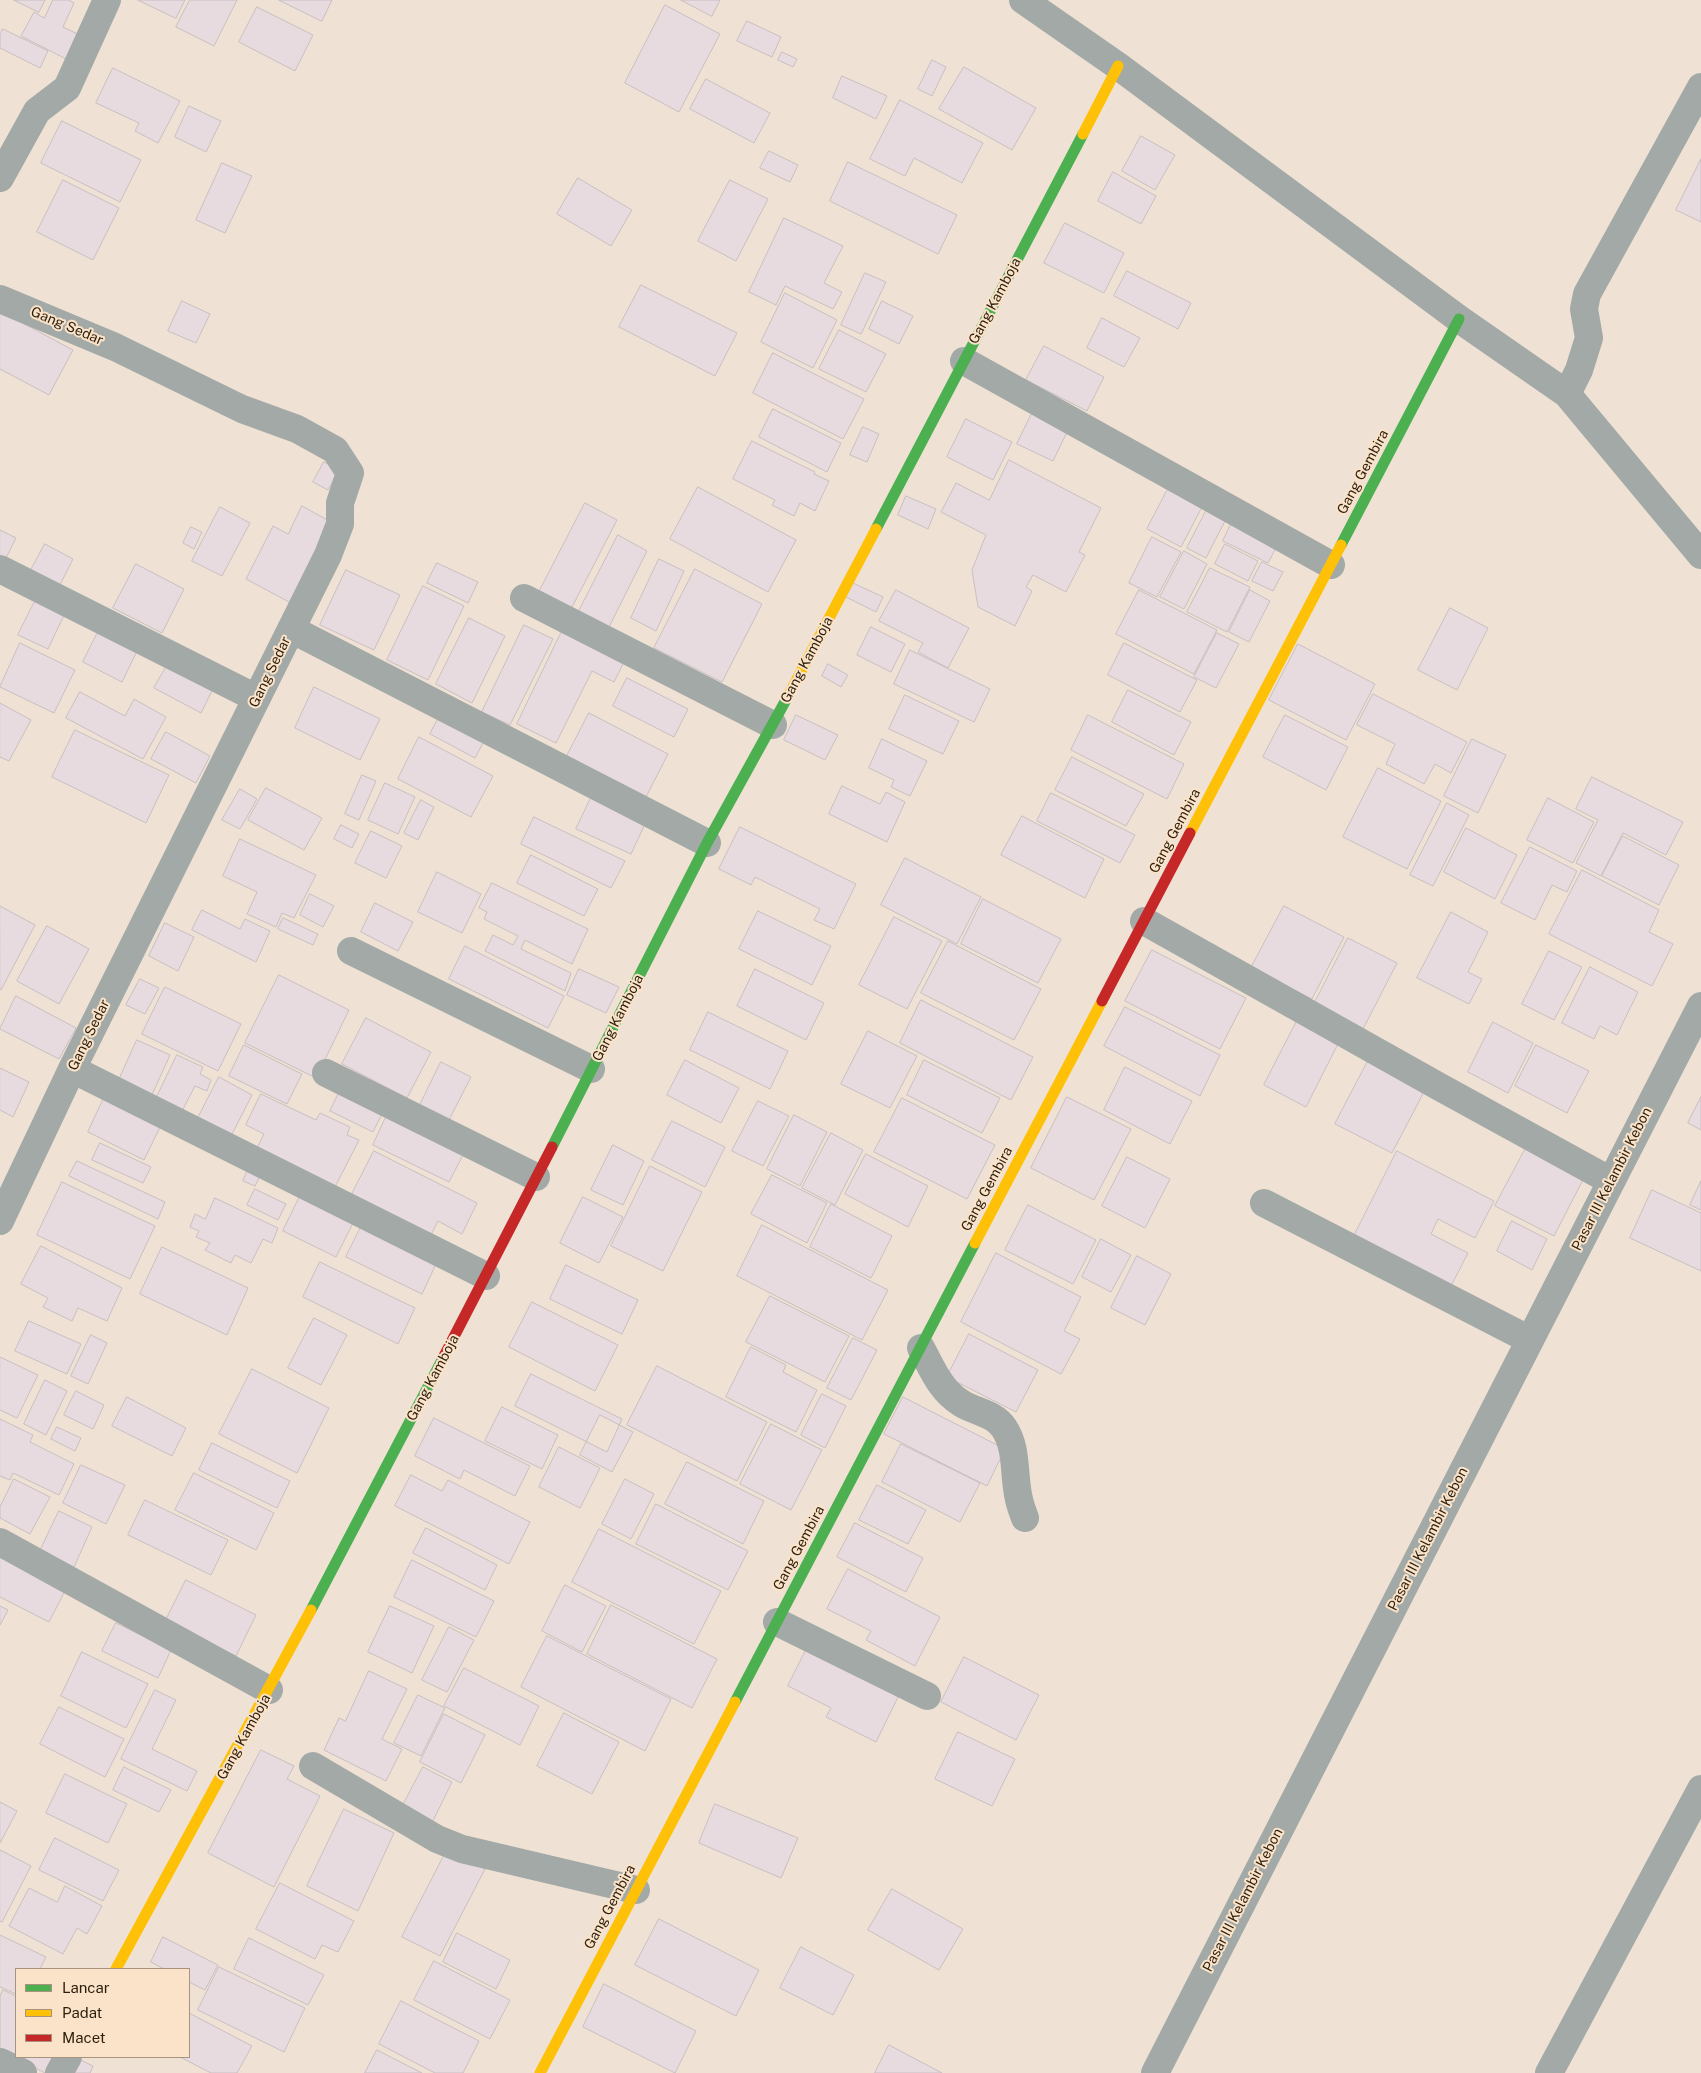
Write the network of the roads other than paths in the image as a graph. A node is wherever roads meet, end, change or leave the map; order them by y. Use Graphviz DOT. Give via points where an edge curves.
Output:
graph roads {
  1 [pos="107,0"];
  2 [pos="1023,0"];
  3 [pos="1118,66"];
  4 [pos="1701,87"];
  5 [pos="0,178"];
  6 [pos="0,299"];
  7 [pos="1459,319"];
  8 [pos="964,361"];
  9 [pos="1567,394"];
  10 [pos="1701,555"];
  11 [pos="1331,565"];
  12 [pos="0,569"];
  13 [pos="524,598"];
  14 [pos="291,629"];
  15 [pos="256,698"];
  16 [pos="773,725"];
  17 [pos="708,843"];
  18 [pos="1144,921"];
  19 [pos="350,951"];
  20 [pos="1701,1006"];
  21 [pos="72,1069"];
  22 [pos="592,1069"];
  23 [pos="326,1073"];
  24 [pos="536,1177"];
  25 [pos="1612,1181"];
  26 [pos="1264,1203"];
  27 [pos="0,1221"];
  28 [pos="486,1276"];
  29 [pos="1530,1340"];
  30 [pos="921,1348"];
  31 [pos="1025,1518"];
  32 [pos="0,1542"];
  33 [pos="777,1622"];
  34 [pos="270,1690"];
  35 [pos="927,1696"];
  36 [pos="313,1766"];
  37 [pos="1701,1789"];
  38 [pos="636,1890"];
  39 [pos="117,1968"];
  40 [pos="67,2058"];
  41 [pos="0,2062"];
  42 [pos="23,2073"];
  43 [pos="59,2073"];
  44 [pos="540,2073"];
  45 [pos="1155,2073"];
  46 [pos="1549,2073"];
  1 -- 5 [label="street" via="67,88 37,110"];
  2 -- 3 [label="street"];
  3 -- 7 [label="street"];
  3 -- 8 [label="street, Gang Kamboja"];
  4 -- 9 [label="street" via="1587,294 1584,310 1589,338"];
  6 -- 14 [label="street, Gang Sedar" via="115,347 242,409 297,429 335,450 350,473 340,503 340,524"];
  7 -- 9 [label="street"];
  7 -- 11 [label="street, Gang Gembira"];
  8 -- 11 [label="street"];
  8 -- 16 [label="street, Gang Kamboja"];
  9 -- 10 [label="street"];
  11 -- 18 [label="street, Gang Gembira"];
  12 -- 15 [label="street"];
  13 -- 16 [label="street"];
  14 -- 15 [label="street, Gang Sedar"];
  14 -- 17 [label="street"];
  15 -- 21 [label="street, Gang Sedar"];
  16 -- 17 [label="street, Gang Kamboja"];
  17 -- 22 [label="street, Gang Kamboja"];
  18 -- 25 [label="street"];
  18 -- 30 [label="street, Gang Gembira"];
  19 -- 22 [label="street"];
  20 -- 25 [label="street, Pasar III Kelambir Kebon"];
  21 -- 27 [label="street, Gang Sedar"];
  21 -- 28 [label="street"];
  22 -- 24 [label="street, Gang Kamboja"];
  23 -- 24 [label="street"];
  24 -- 28 [label="street, Gang Kamboja"];
  25 -- 29 [label="street, Pasar III Kelambir Kebon"];
  26 -- 29 [label="street"];
  28 -- 34 [label="street, Gang Kamboja"];
  29 -- 45 [label="street, Pasar III Kelambir Kebon"];
  30 -- 31 [label="street" via="940,1383 950,1394 962,1404 993,1417 1003,1427 1011,1442 1017,1489"];
  30 -- 33 [label="street, Gang Gembira"];
  32 -- 34 [label="street"];
  33 -- 35 [label="street"];
  33 -- 38 [label="street, Gang Gembira"];
  34 -- 39 [label="street, Gang Kamboja"];
  36 -- 38 [label="street" via="446,1842"];
  37 -- 46 [label="street"];
  38 -- 44 [label="street, Gang Gembira"];
  40 -- 43 [label="street"];
  41 -- 42 [label="street"];
}
